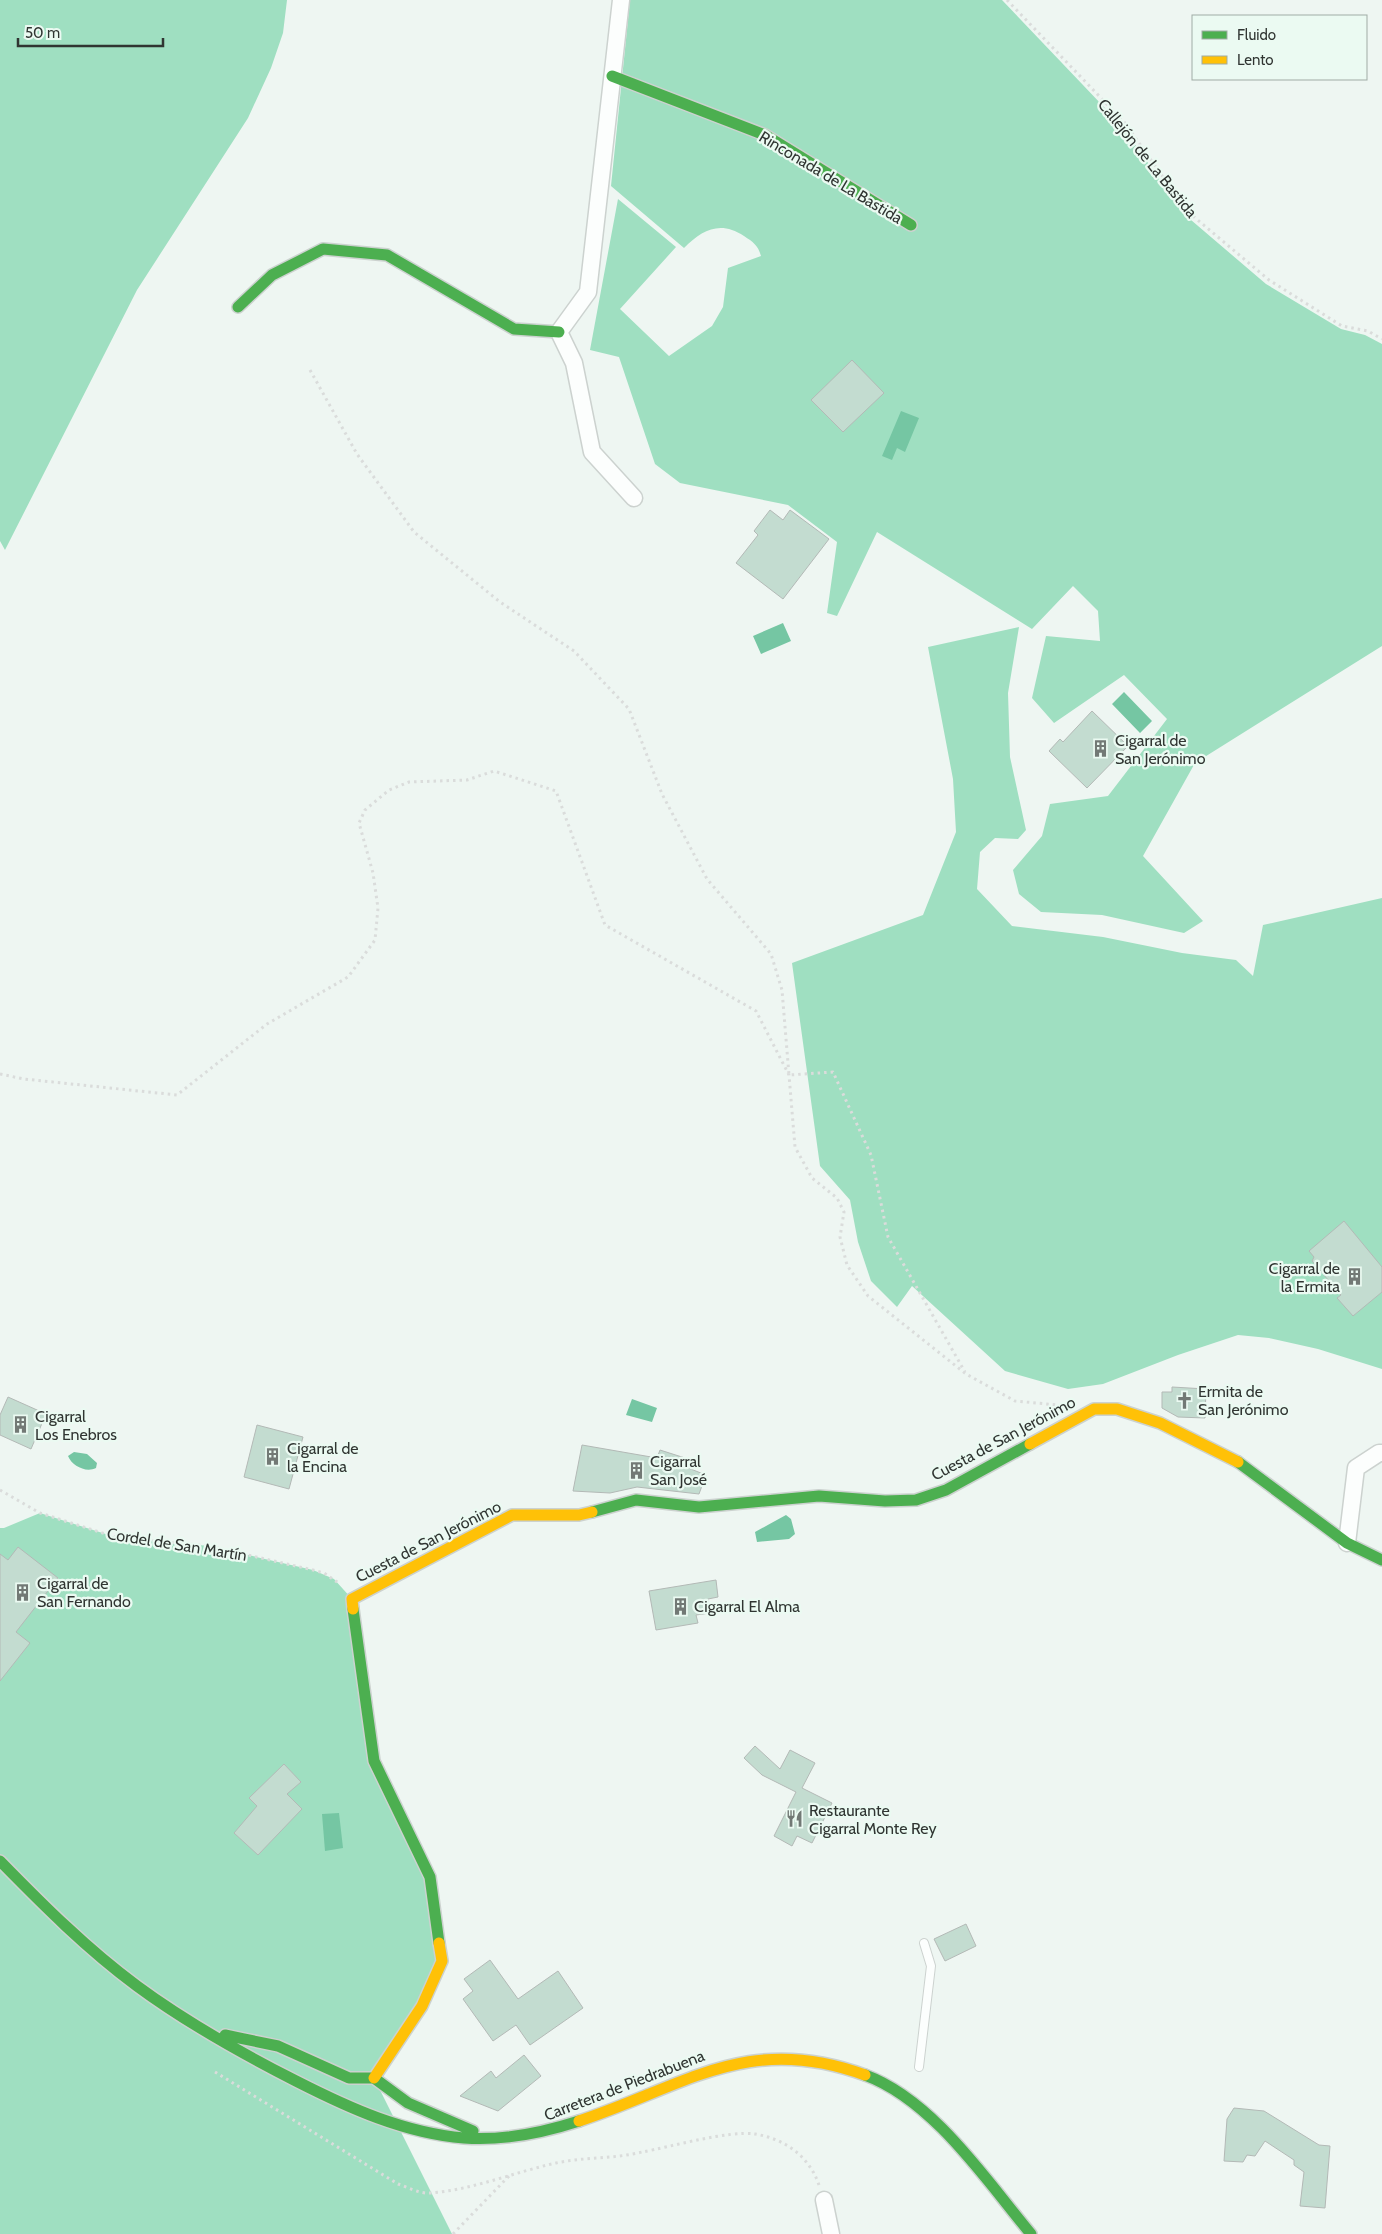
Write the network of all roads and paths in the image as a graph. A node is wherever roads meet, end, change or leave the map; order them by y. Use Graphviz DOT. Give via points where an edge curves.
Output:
graph roads {
  1 [pos="621,0"];
  2 [pos="1007,0"];
  3 [pos="612,76"];
  4 [pos="911,225"];
  5 [pos="238,307"];
  6 [pos="560,332"];
  7 [pos="1382,339"];
  8 [pos="310,370"];
  9 [pos="634,498"];
  10 [pos="0,1074"];
  11 [pos="790,1075"];
  12 [pos="966,1374"];
  13 [pos="1060,1405"];
  14 [pos="1382,1453"];
  15 [pos="0,1490"];
  16 [pos="1347,1543"];
  17 [pos="1382,1560"];
  18 [pos="352,1599"];
  19 [pos="0,1861"];
  20 [pos="924,1944"];
  21 [pos="204,2030"];
  22 [pos="919,2067"];
  23 [pos="374,2078"];
  24 [pos="490,2139"];
  25 [pos="509,2176"];
  26 [pos="824,2200"];
  27 [pos="453,2234"];
  28 [pos="831,2234"];
  29 [pos="1031,2234"];
  1 -- 3 [label="street"];
  2 -- 7 [label="path, Callejón de La Bastida" via="1125,123 1187,211 1269,280 1342,326 1368,331"];
  3 -- 4 [label="street, Rinconada de La Bastida" via="765,135"];
  3 -- 6 [label="street" via="588,292"];
  5 -- 6 [label="street" via="272,275 323,249 387,256 514,329"];
  6 -- 9 [label="street" via="574,363 592,452"];
  8 -- 11 [label="path" via="357,454 414,532 500,602 574,651 629,709 662,794 707,879 770,954 782,990"];
  10 -- 11 [label="path" via="177,1095 268,1024 348,977 375,940 378,908 373,873 359,823 365,810 389,790 409,782 467,780 494,771 556,791 605,925 756,1011"];
  11 -- 12 [label="path" via="795,1147 812,1178 837,1198 844,1212 840,1237 847,1265 868,1296"];
  11 -- 12 [label="path" via="833,1072 872,1155 888,1237"];
  12 -- 13 [label="path" via="1015,1401"];
  14 -- 16 [label="street" via="1356,1468"];
  15 -- 18 [label="path, Cordel de San Martín" via="40,1513 115,1538 209,1546 313,1570 334,1579"];
  16 -- 17 [label="street, Cuesta de San Jerónimo"];
  16 -- 18 [label="street, Cuesta de San Jerónimo" via="1236,1460 1160,1423 1117,1409 1094,1409 946,1490 916,1500 819,1496 698,1507 636,1500 579,1515 512,1515"];
  18 -- 23 [label="street" via="374,1761 430,1877 442,1961 422,2006"];
  19 -- 21 [label="street, Carretera de Piedrabuena" via="108,1963 155,1999"];
  20 -- 22 [label="lane" via="931,1966"];
  21 -- 23 [label="street" via="278,2046 349,2078"];
  21 -- 24 [label="street, Carretera de Piedrabuena" via="319,2093 385,2121 414,2130"];
  23 -- 24 [label="street" via="405,2102"];
  24 -- 29 [label="street, Carretera de Piedrabuena" via="546,2132 578,2122 722,2066 780,2058 807,2059 868,2076 910,2100 937,2124"];
  25 -- 27 [label="path"];
  26 -- 28 [label="street"];
}
